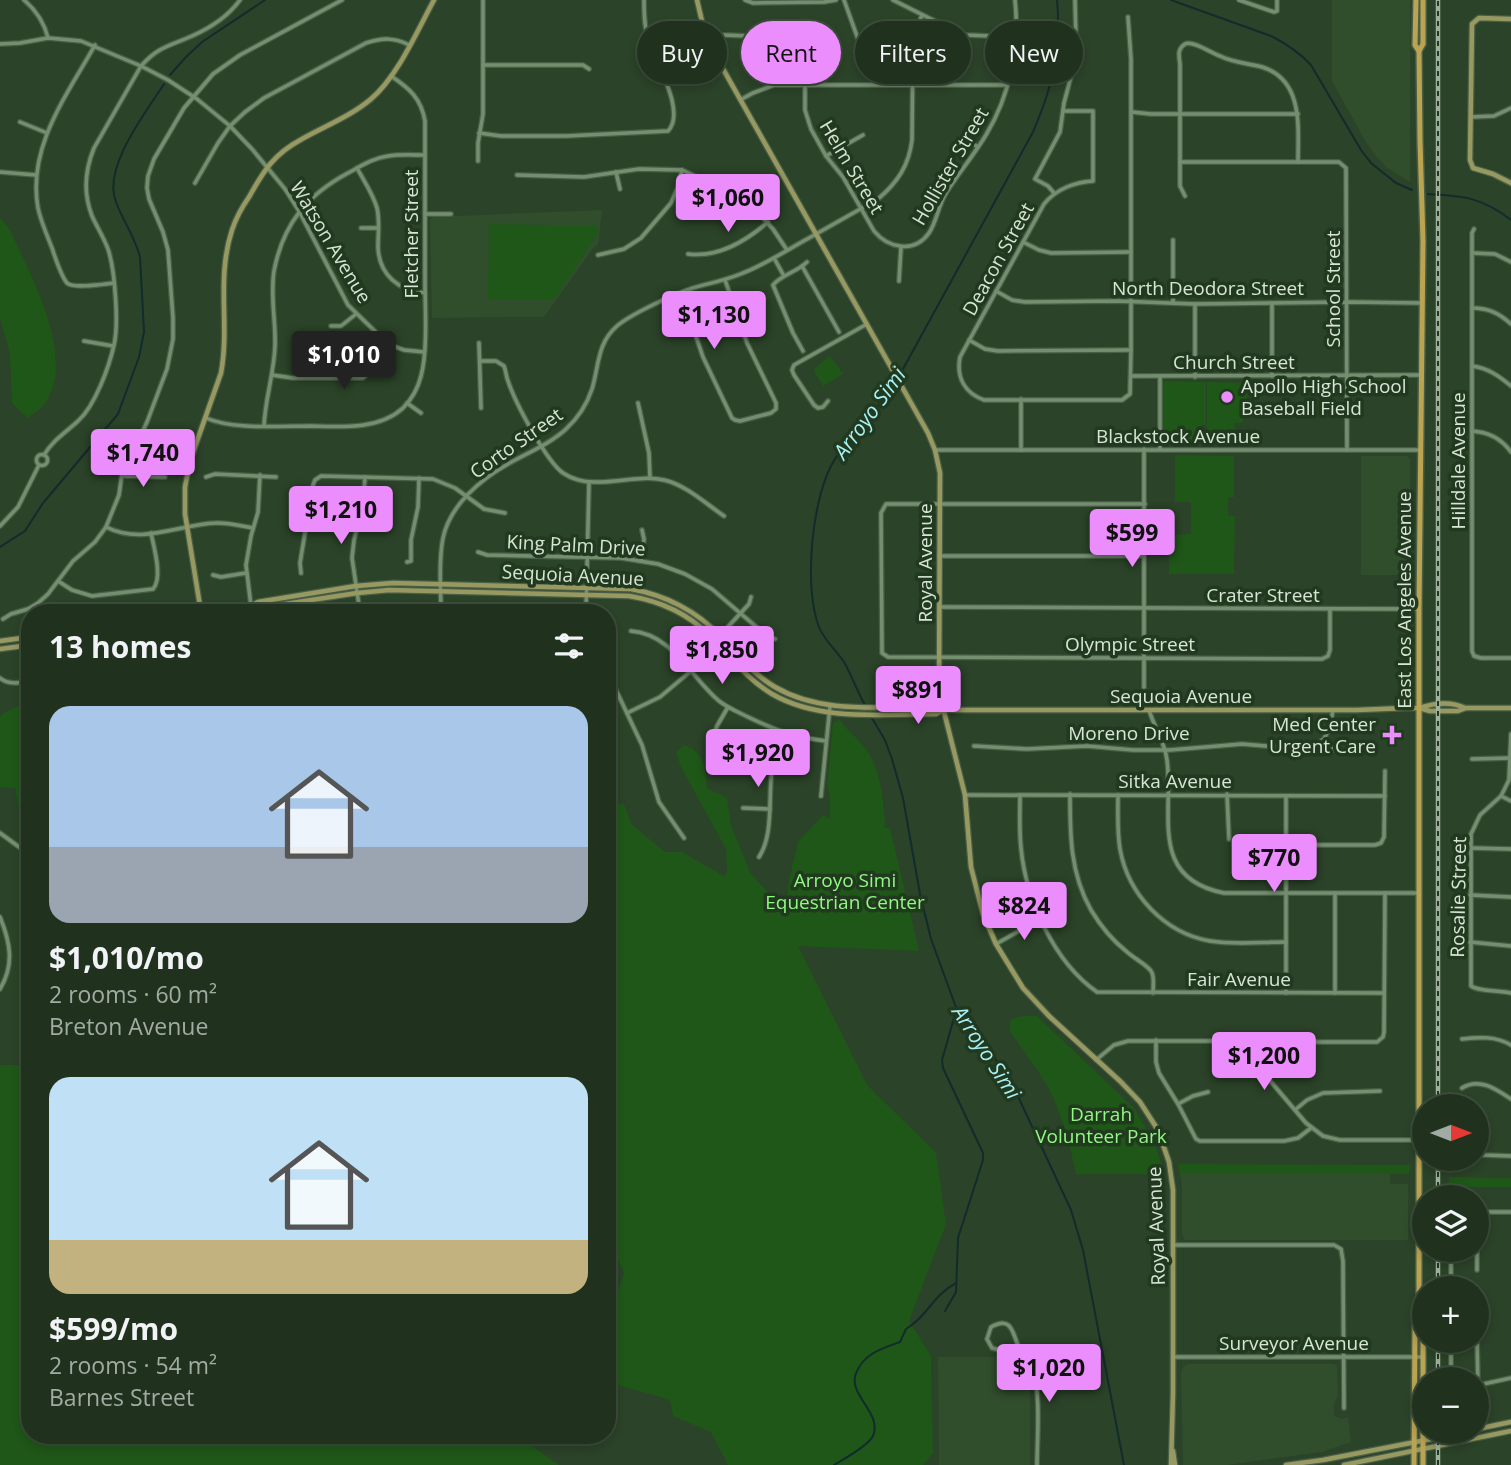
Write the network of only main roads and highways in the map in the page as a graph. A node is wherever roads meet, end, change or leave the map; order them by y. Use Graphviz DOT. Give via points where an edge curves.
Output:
graph roads {
  1 [pos="434,0"];
  2 [pos="697,0"];
  3 [pos="1416,0"];
  4 [pos="1423,0"];
  5 [pos="1511,19"];
  6 [pos="1419,51"];
  7 [pos="1510,180"];
  8 [pos="586,590"];
  9 [pos="200,604"];
  10 [pos="254,604"];
  11 [pos="285,604"];
  12 [pos="21,638"];
  13 [pos="0,642"];
  14 [pos="21,646"];
  15 [pos="0,649"];
  16 [pos="1419,708"];
  17 [pos="1511,708"];
  18 [pos="943,710"];
  19 [pos="1419,1276"];
  20 [pos="1511,1422"];
  21 [pos="1489,1427"];
  22 [pos="1511,1431"];
  23 [pos="1412,1442"];
  24 [pos="1414,1444"];
  25 [pos="1423,1444"];
  26 [pos="1423,1449"];
  27 [pos="1414,1451"];
  28 [pos="1175,1463"];
  29 [pos="1286,1465"];
  30 [pos="1344,1465"];
  31 [pos="1415,1465"];
  32 [pos="1423,1465"];
  1 -- 9 [label="main road" via="379,92 292,144 267,166 232,230 223,281 224,359 190,461 184,500"];
  2 -- 18 [label="main road, Royal Avenue" via="708,41 935,450 940,473 939,692"];
  3 -- 6 [label="main road, East Los Angeles Avenue" via="1415,45"];
  4 -- 6 [label="main road, East Los Angeles Avenue"];
  5 -- 7 [label="main road" via="1479,19 1472,24 1471,117 1471,164"];
  6 -- 16 [label="main road, East Los Angeles Avenue" via="1423,230"];
  8 -- 10 [label="main road, Sequoia Avenue" via="393,583"];
  8 -- 11 [label="main road, Sequoia Avenue" via="389,590"];
  8 -- 18 [label="main road, Sequoia Avenue" via="631,589 697,615 747,666 775,687 808,702"];
  8 -- 18 [label="main road, Sequoia Avenue" via="661,604 693,621 750,678 793,703 849,714 936,714"];
  12 -- 13 [label="main road"];
  14 -- 15 [label="main road"];
  16 -- 17 [label="main road, Sequoia Avenue"];
  16 -- 18 [label="main road, Sequoia Avenue"];
  16 -- 19 [label="main road, East Los Angeles Avenue"];
  18 -- 28 [label="main road, Royal Avenue" via="965,794 974,881 996,944 1034,1001 1140,1102 1163,1142 1172,1179 1170,1453"];
  20 -- 21 [label="main road"];
  22 -- 26 [label="main road"];
  23 -- 29 [label="main road"];
  24 -- 27 [label="main road, East Los Angeles Avenue"];
  25 -- 26 [label="main road, East Los Angeles Avenue"];
  26 -- 27 [label="main road"];
  26 -- 32 [label="main road, East Los Angeles Avenue"];
  27 -- 30 [label="main road"];
  27 -- 31 [label="main road, East Los Angeles Avenue"];
}
